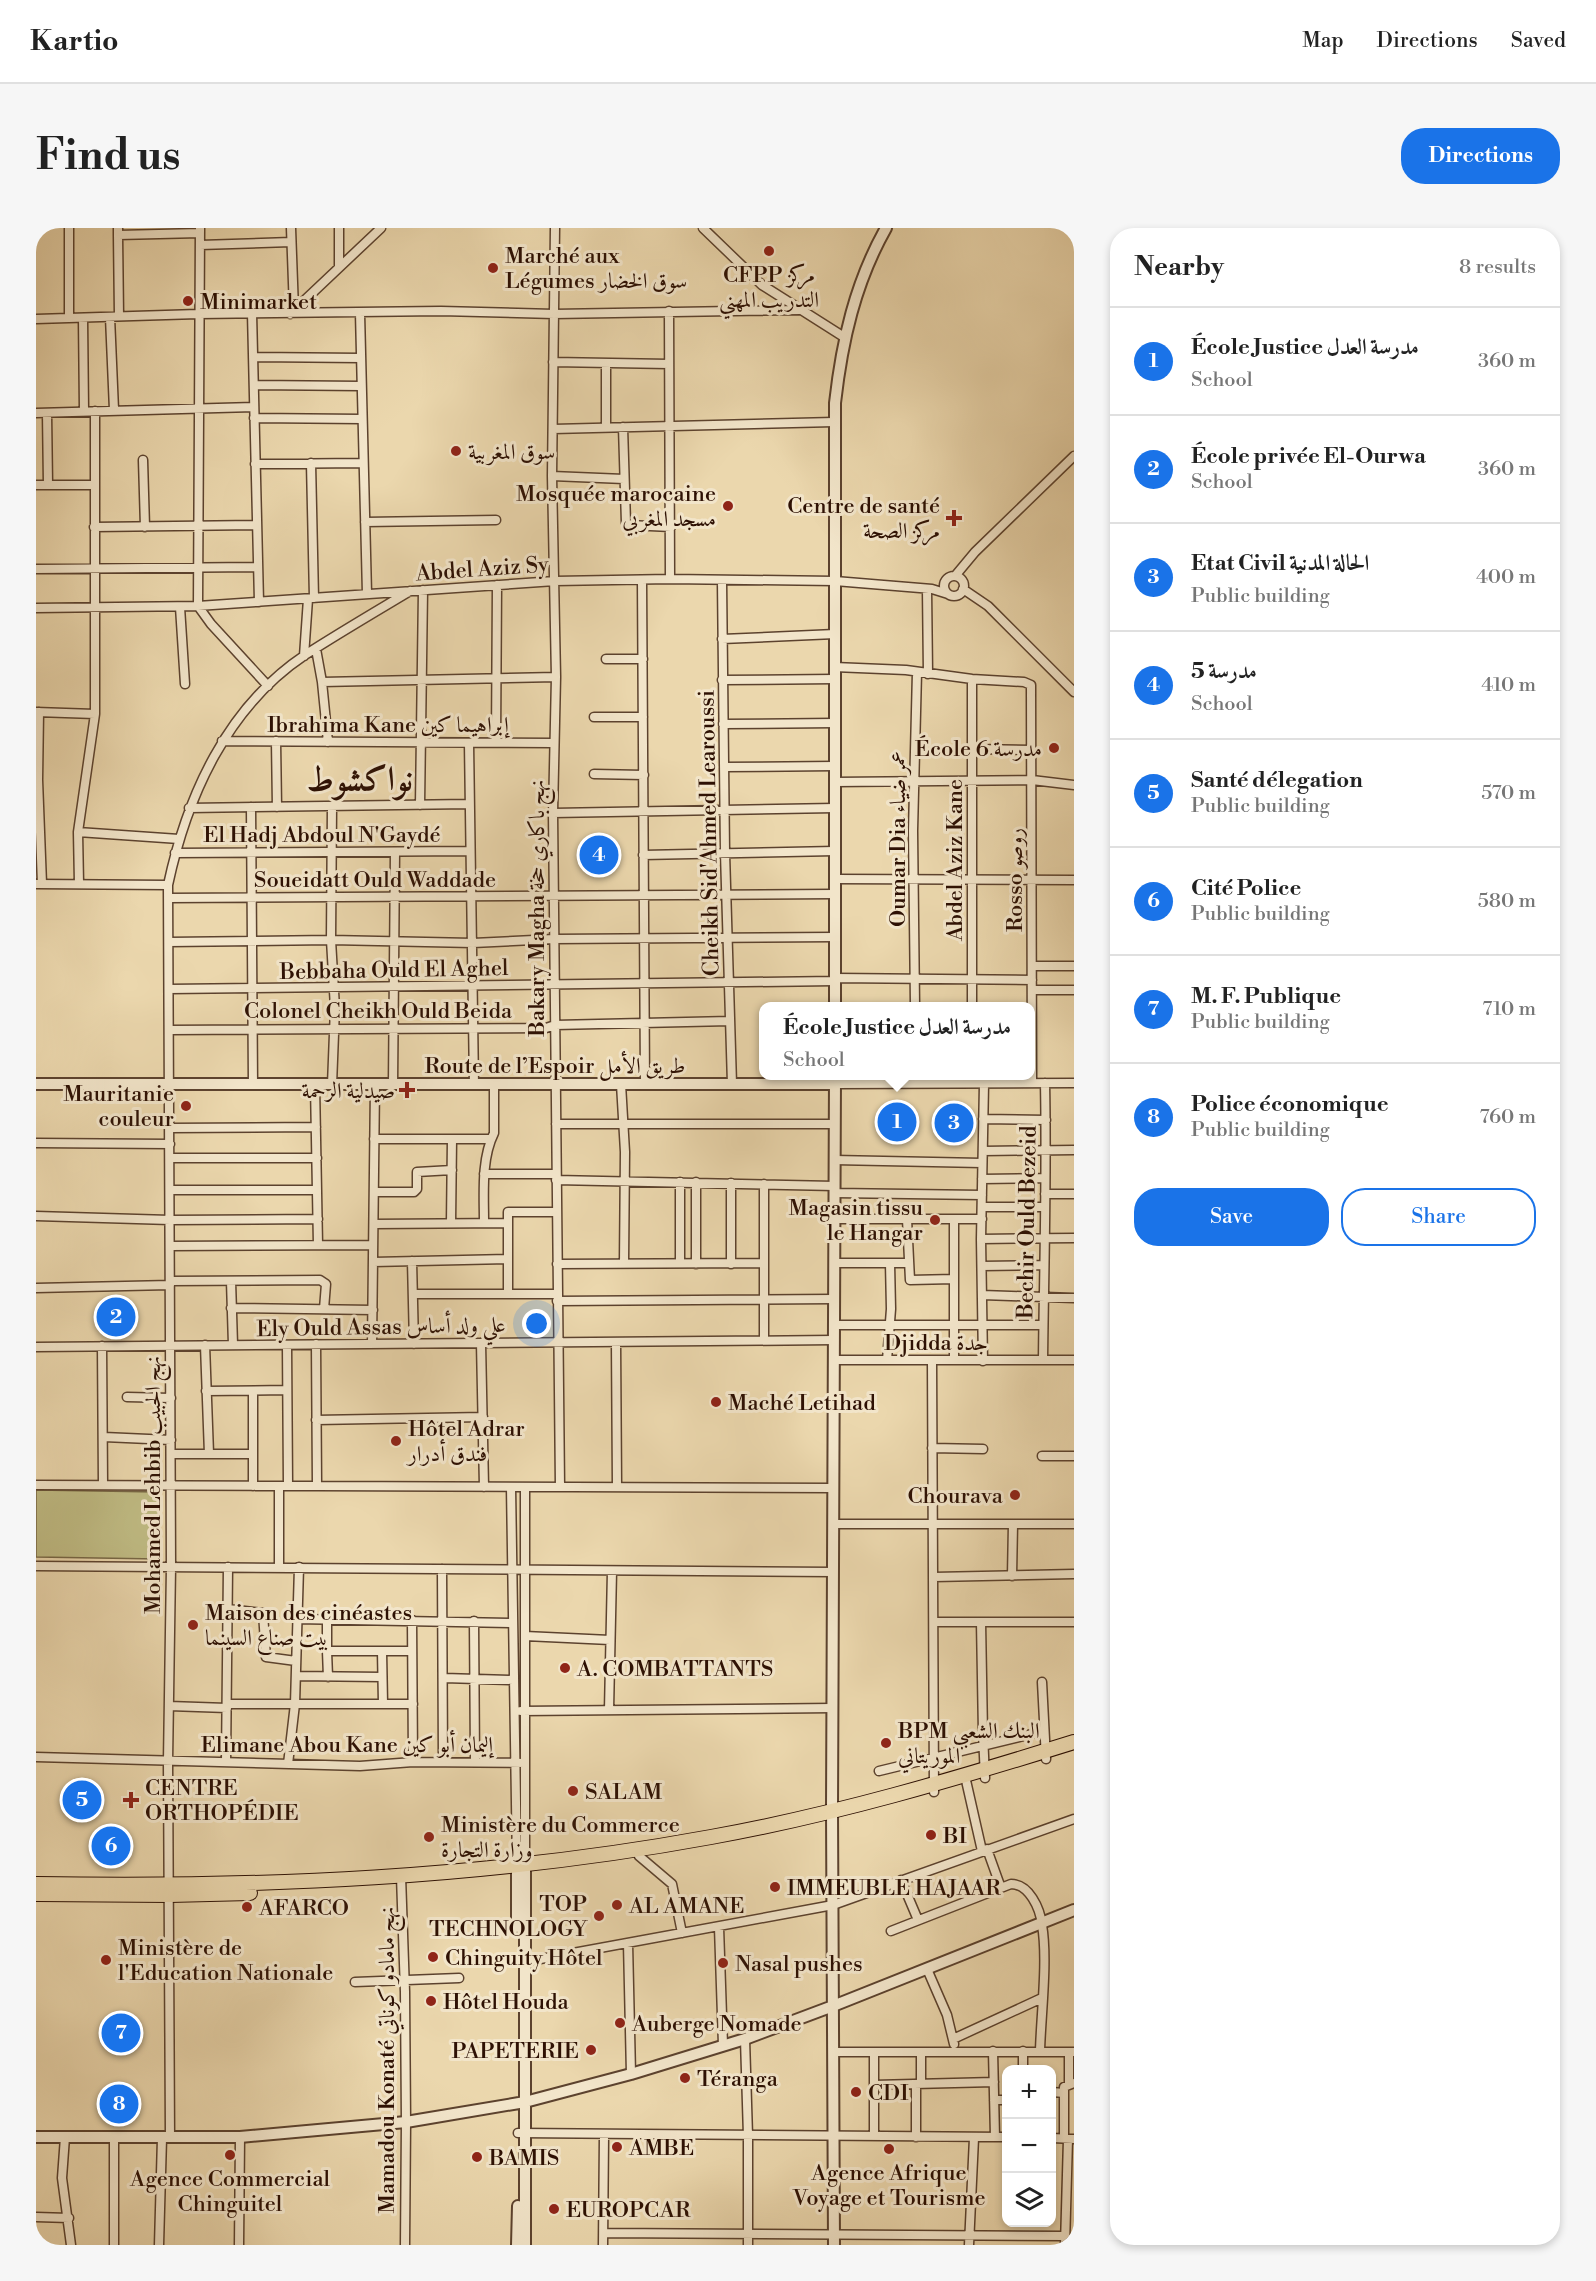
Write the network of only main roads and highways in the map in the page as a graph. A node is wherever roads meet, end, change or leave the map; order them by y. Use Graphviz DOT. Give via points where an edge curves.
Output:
graph roads {
  1 [pos="1074,1742"];
  2 [pos="1074,1750"];
  3 [pos="1045,1755"];
  4 [pos="832,1814"];
  5 [pos="521,1869"];
  6 [pos="36,1884"];
  7 [pos="170,1890"];
  8 [pos="36,1894"];
  1 -- 3 [label="highway"];
  2 -- 3 [label="highway"];
  3 -- 4 [label="highway"];
  4 -- 5 [label="highway"];
  4 -- 5 [label="highway" via="740,1838 639,1856"];
  5 -- 7 [label="highway" via="291,1892"];
  6 -- 7 [label="highway"];
  7 -- 8 [label="highway"];
}
